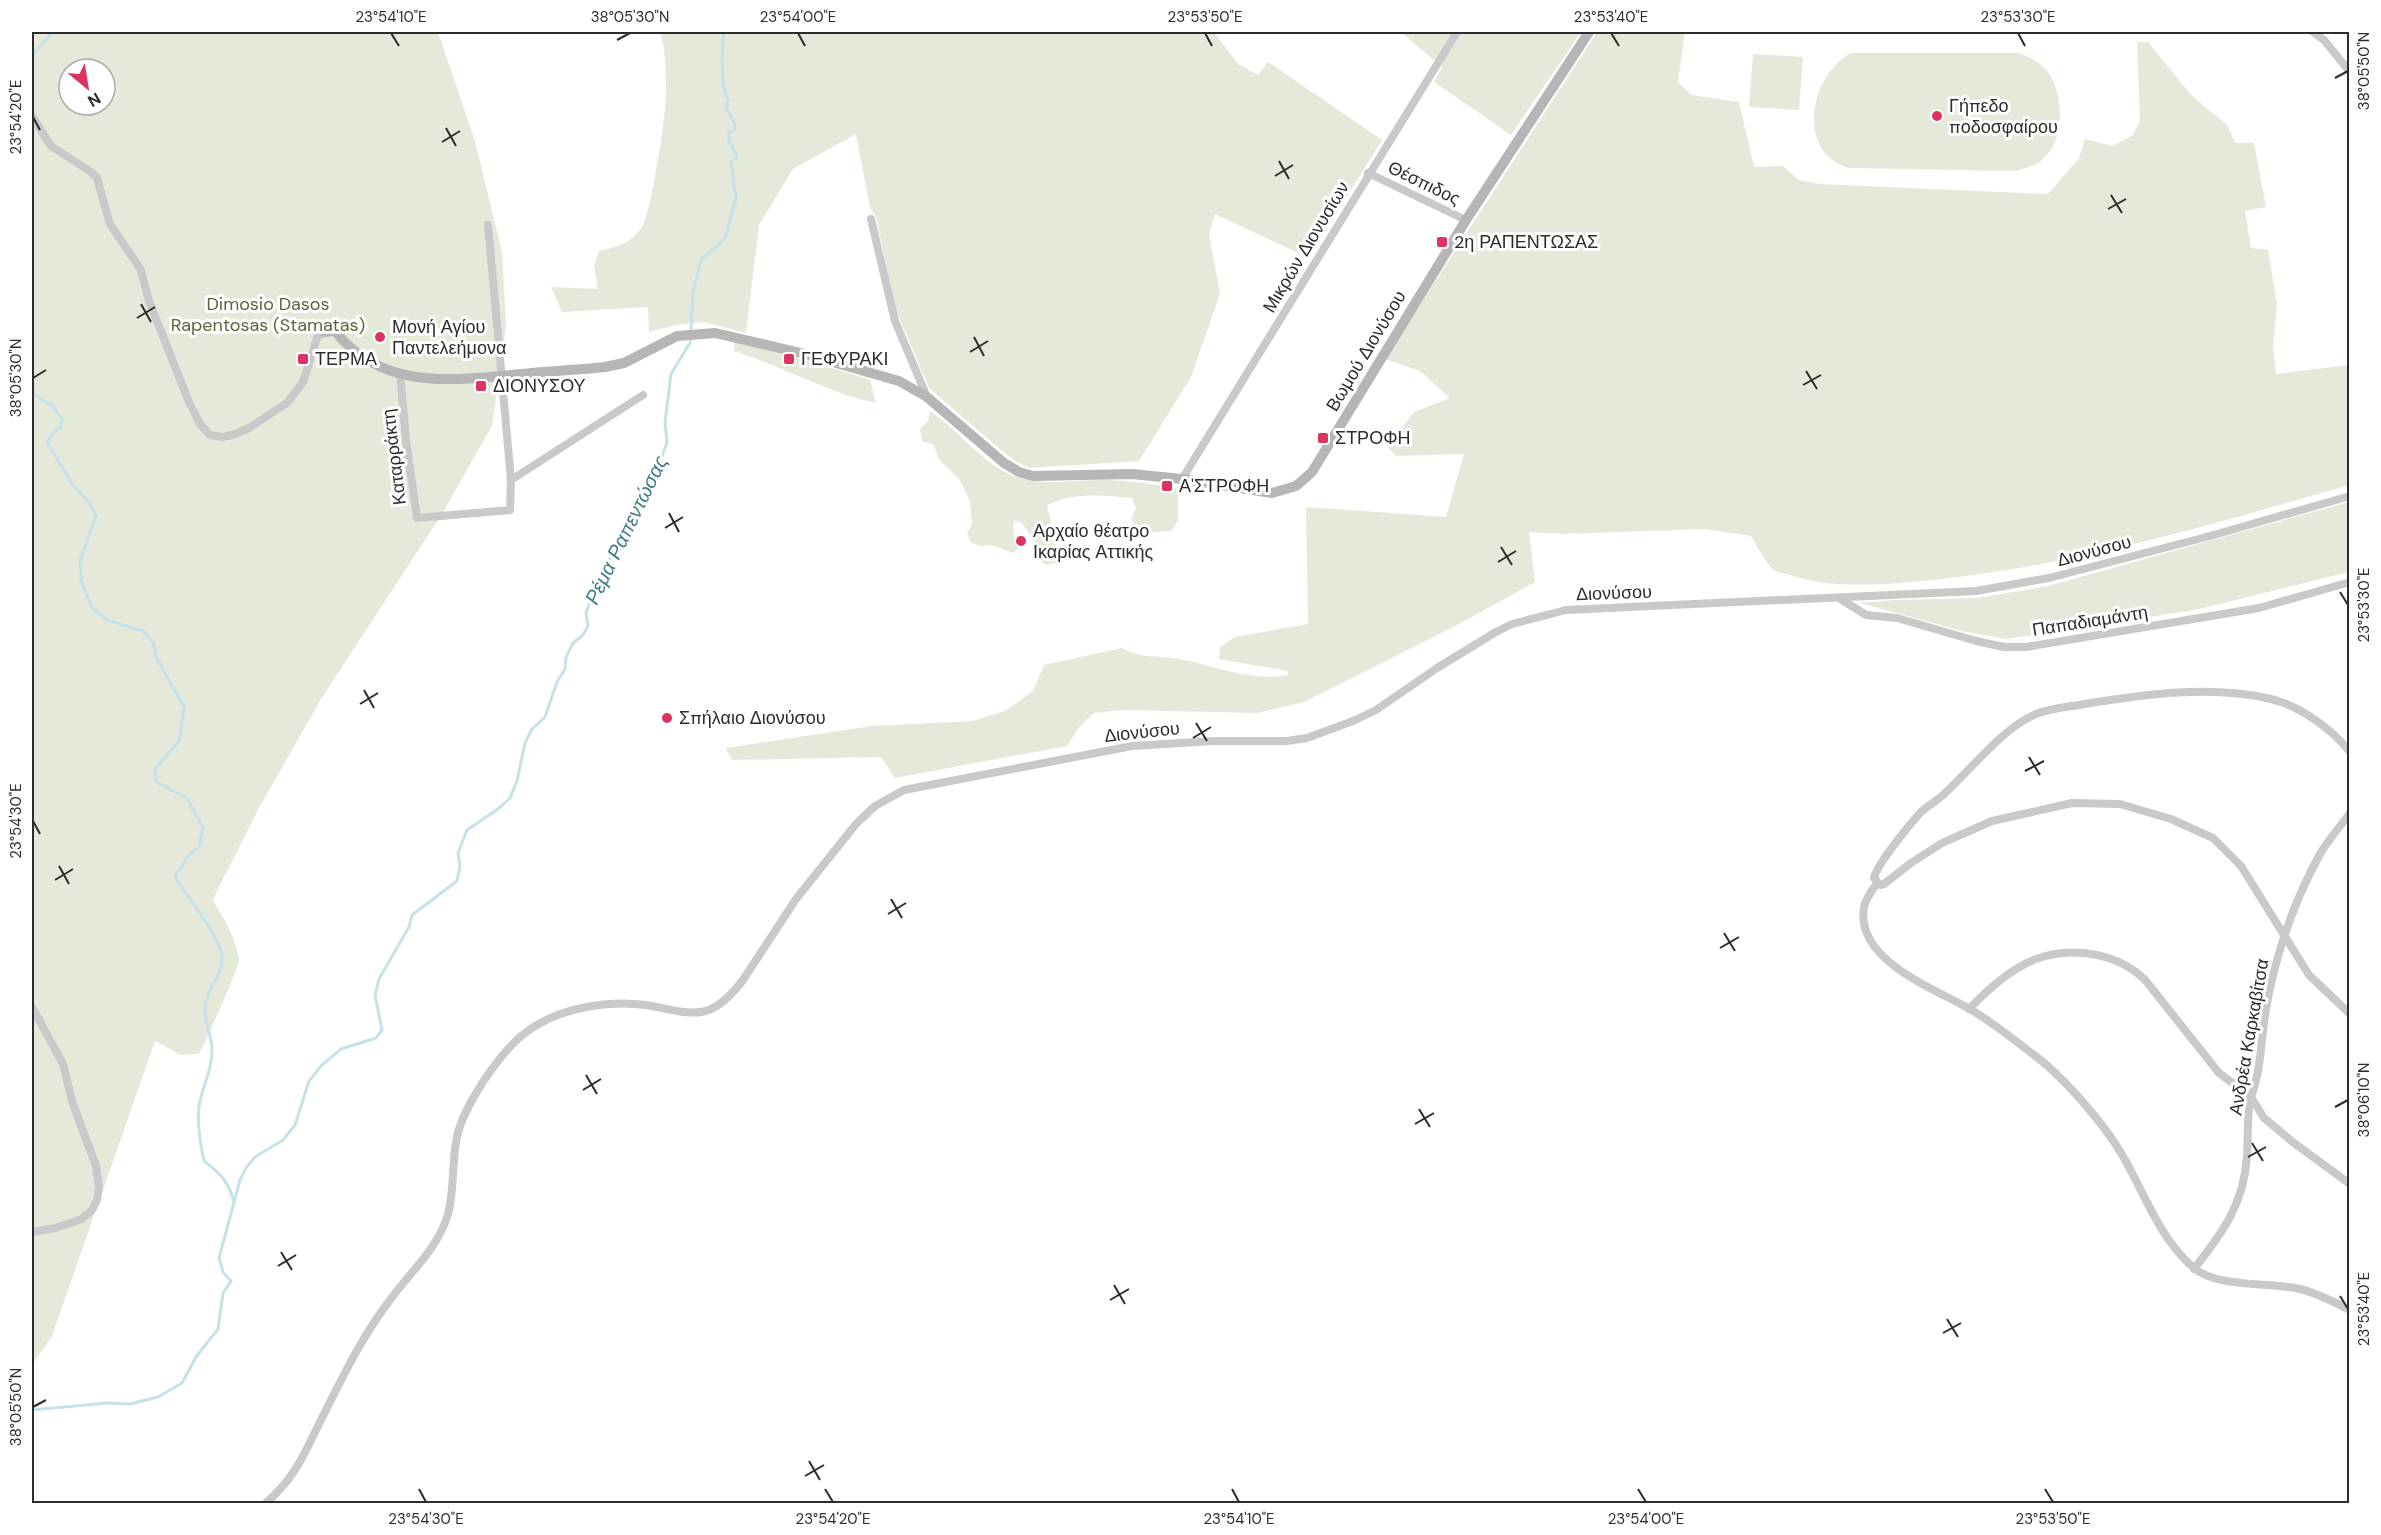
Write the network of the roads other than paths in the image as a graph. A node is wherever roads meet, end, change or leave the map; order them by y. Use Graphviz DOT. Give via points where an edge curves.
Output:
graph roads {
  1 [pos="1457,32"];
  2 [pos="1590,32"];
  3 [pos="2313,32"];
  4 [pos="2349,72"];
  5 [pos="32,116"];
  6 [pos="1368,173"];
  7 [pos="871,219"];
  8 [pos="1466,220"];
  9 [pos="488,225"];
  10 [pos="324,332"];
  11 [pos="400,373"];
  12 [pos="501,376"];
  13 [pos="643,395"];
  14 [pos="927,397"];
  15 [pos="1182,479"];
  16 [pos="511,480"];
  17 [pos="2349,496"];
  18 [pos="2349,582"];
  19 [pos="1839,597"];
  20 [pos="2349,752"];
  21 [pos="2349,813"];
  22 [pos="1877,883"];
  23 [pos="2283,935"];
  24 [pos="32,1007"];
  25 [pos="1969,1009"];
  26 [pos="2349,1014"];
  27 [pos="2250,1097"];
  28 [pos="2349,1184"];
  29 [pos="32,1232"];
  30 [pos="2194,1269"];
  31 [pos="2349,1310"];
  32 [pos="265,1503"];
  1 -- 6 [label="street, Μικρών Διονυσίων"];
  2 -- 8 [label="street, Βωμού Διονύσου"];
  3 -- 4 [label="street"];
  5 -- 10 [label="street" via="51,146 97,178 110,224 141,270 149,301 189,402 210,435 223,437 241,432 287,403 303,382 317,338"];
  6 -- 8 [label="street, Θέσπιδος"];
  6 -- 15 [label="street, Μικρών Διονυσίων"];
  7 -- 14 [label="street" via="894,321"];
  8 -- 15 [label="street, Βωμού Διονύσου" via="1308,477 1296,486 1272,493"];
  9 -- 12 [label="street, Καταρράκτη"];
  10 -- 11 [label="street" via="335,331 356,352"];
  11 -- 12 [label="street" via="447,381"];
  11 -- 16 [label="street, Καταρράκτη" via="417,518 510,510"];
  12 -- 14 [label="street, Βωμού Διονύσου" via="618,365 677,336 706,332 888,377"];
  12 -- 16 [label="street, Καταρράκτη"];
  13 -- 16 [label="street"];
  14 -- 15 [label="street, Βωμού Διονύσου" via="1005,463 1026,474 1046,477 1116,473"];
  17 -- 19 [label="street, Διονύσου" via="2049,578 1976,591"];
  18 -- 19 [label="street, Παπαδιαμάντη" via="2259,608 2026,647 2004,647 1897,618 1866,615"];
  19 -- 32 [label="street, Διονύσου" via="1566,610 1512,624 1376,710 1307,738 1132,746 904,790 876,806 856,824 796,899 733,993 717,1005 694,1013 644,1005 603,1005 576,1010 531,1027 509,1048 487,1077 456,1139 448,1214 437,1242 370,1328 296,1471"];
  20 -- 22 [label="street" via="2330,732 2272,699 2223,693 2107,700 2034,715 2014,728 1922,812 1878,867 1874,875"];
  21 -- 23 [label="street, Ανδρέα Καρκαβίτσα" via="2321,852"];
  22 -- 23 [label="street" via="1889,882 1942,843 1992,821 2072,803 2120,804 2171,819 2213,838 2241,866"];
  22 -- 25 [label="street" via="1864,909 1868,931 1881,954 1902,972"];
  23 -- 26 [label="street" via="2309,975"];
  23 -- 27 [label="street, Ανδρέα Καρκαβίτσα" via="2266,1010 2256,1084"];
  24 -- 29 [label="street" via="63,1064 96,1166 99,1187 92,1210 82,1219"];
  25 -- 27 [label="street" via="2007,975 2041,957 2086,952 2117,961 2139,973 2219,1073"];
  25 -- 30 [label="street" via="2045,1064 2096,1117 2121,1153 2151,1212"];
  27 -- 28 [label="street" via="2275,1129"];
  27 -- 30 [label="street, Ανδρέα Καρκαβίτσα" via="2246,1170 2238,1202 2221,1235"];
  30 -- 31 [label="street" via="2227,1280 2302,1289"];
}
